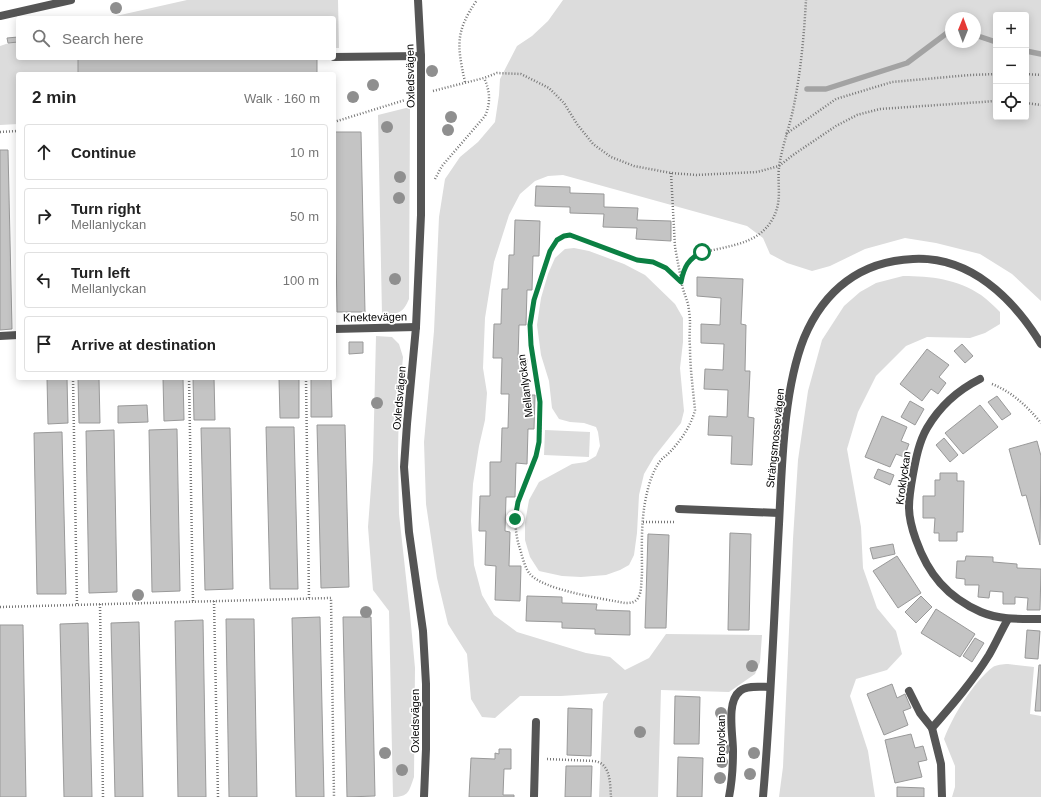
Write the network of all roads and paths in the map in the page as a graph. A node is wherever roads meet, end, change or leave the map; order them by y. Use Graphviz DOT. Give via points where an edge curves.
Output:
graph roads {
  1 [pos="71,0"];
  2 [pos="418,0"];
  3 [pos="477,0"];
  4 [pos="806,0"];
  5 [pos="0,16"];
  6 [pos="421,56"];
  7 [pos="336,57"];
  8 [pos="993,74"];
  9 [pos="1029,74"];
  10 [pos="1041,75"];
  11 [pos="484,78"];
  12 [pos="465,82"];
  13 [pos="429,93"];
  14 [pos="405,100"];
  15 [pos="993,101"];
  16 [pos="1029,103"];
  17 [pos="1041,105"];
  18 [pos="336,121"];
  19 [pos="16,131"];
  20 [pos="0,132"];
  21 [pos="786,135"];
  22 [pos="779,166"];
  23 [pos="671,173"];
  24 [pos="421,202"];
  25 [pos="681,282"];
  26 [pos="416,327"];
  27 [pos="336,329"];
  28 [pos="16,335"];
  29 [pos="0,336"];
  30 [pos="1041,344"];
  31 [pos="980,379"];
  32 [pos="73,380"];
  33 [pos="189,380"];
  34 [pos="306,380"];
  35 [pos="1041,423"];
  36 [pos="679,509"];
  37 [pos="779,513"];
  38 [pos="644,522"];
  39 [pos="678,522"];
  40 [pos="309,599"];
  41 [pos="214,601"];
  42 [pos="193,602"];
  43 [pos="100,604"];
  44 [pos="78,605"];
  45 [pos="0,607"];
  46 [pos="1008,619"];
  47 [pos="1041,619"];
  48 [pos="770,687"];
  49 [pos="909,691"];
  50 [pos="536,722"];
  51 [pos="932,728"];
  52 [pos="535,758"];
  53 [pos="103,797"];
  54 [pos="218,797"];
  55 [pos="334,797"];
  56 [pos="424,797"];
  57 [pos="534,797"];
  58 [pos="610,797"];
  59 [pos="729,797"];
  60 [pos="763,797"];
  61 [pos="942,797"];
  1 -- 5 [label="street"];
  2 -- 6 [label="street, Oxledsvägen"];
  3 -- 12 [label="path" via="461,29 458,46"];
  4 -- 21 [label="path" via="798,84"];
  6 -- 7 [label="street"];
  6 -- 24 [label="street, Oxledsvägen"];
  8 -- 21 [label="path" via="892,82 836,99"];
  9 -- 10 [label="path"];
  11 -- 12 [label="path"];
  11 -- 23 [label="path" via="497,73 510,73 534,79 549,88 564,103 593,144 611,157 634,166"];
  11 -- 24 [label="path" via="490,94 485,116 442,166"];
  12 -- 13 [label="path"];
  14 -- 18 [label="path"];
  15 -- 22 [label="path" via="880,109 857,115 836,126"];
  16 -- 17 [label="path"];
  19 -- 20 [label="path"];
  21 -- 22 [label="path"];
  22 -- 23 [label="path" via="757,172 696,175"];
  22 -- 25 [label="path" via="778,209 772,221 753,239 702,252 693,257 683,272"];
  23 -- 25 [label="path" via="675,247"];
  24 -- 26 [label="street, Oxledsvägen"];
  25 -- 38 [label="path" via="690,322 695,410 688,428 655,471 646,498"];
  25 -- 38 [label="path, Mellanlyckan" via="666,268 653,262 637,260 570,235 564,236 557,240 550,251 534,300 530,325 540,402 539,442 518,502 515,519 516,536 530,574 555,587 633,603 640,594"];
  26 -- 27 [label="street, Knektevägen"];
  26 -- 56 [label="street, Oxledsvägen" via="404,467 426,676"];
  28 -- 29 [label="street"];
  30 -- 37 [label="street, Strängsmossevägen" via="1020,314 988,282 954,265 939,260 902,259 862,270 835,292 812,322 804,338 787,413"];
  31 -- 35 [label="path" via="1009,392"];
  31 -- 46 [label="street, Kroklyckan" via="952,397 927,427 915,459 909,509 911,526 920,550 937,581 969,605 992,616"];
  32 -- 44 [label="path"];
  33 -- 42 [label="path"];
  34 -- 40 [label="path"];
  36 -- 37 [label="street"];
  37 -- 48 [label="street, Strängsmossevägen"];
  38 -- 39 [label="path"];
  40 -- 41 [label="path"];
  40 -- 55 [label="path" via="331,598"];
  41 -- 42 [label="path"];
  41 -- 54 [label="path"];
  42 -- 43 [label="path"];
  43 -- 44 [label="path"];
  43 -- 53 [label="path"];
  44 -- 45 [label="path"];
  46 -- 47 [label="street, Kroklyckan"];
  46 -- 51 [label="street" via="976,673"];
  48 -- 59 [label="street, Brolyckan" via="748,687 740,690 733,701 732,780"];
  48 -- 60 [label="street, Strängsmossevägen"];
  49 -- 51 [label="street" via="920,713"];
  50 -- 52 [label="street"];
  51 -- 61 [label="street" via="941,764"];
  52 -- 57 [label="street"];
  52 -- 58 [label="path" via="601,763 609,775"];
}
